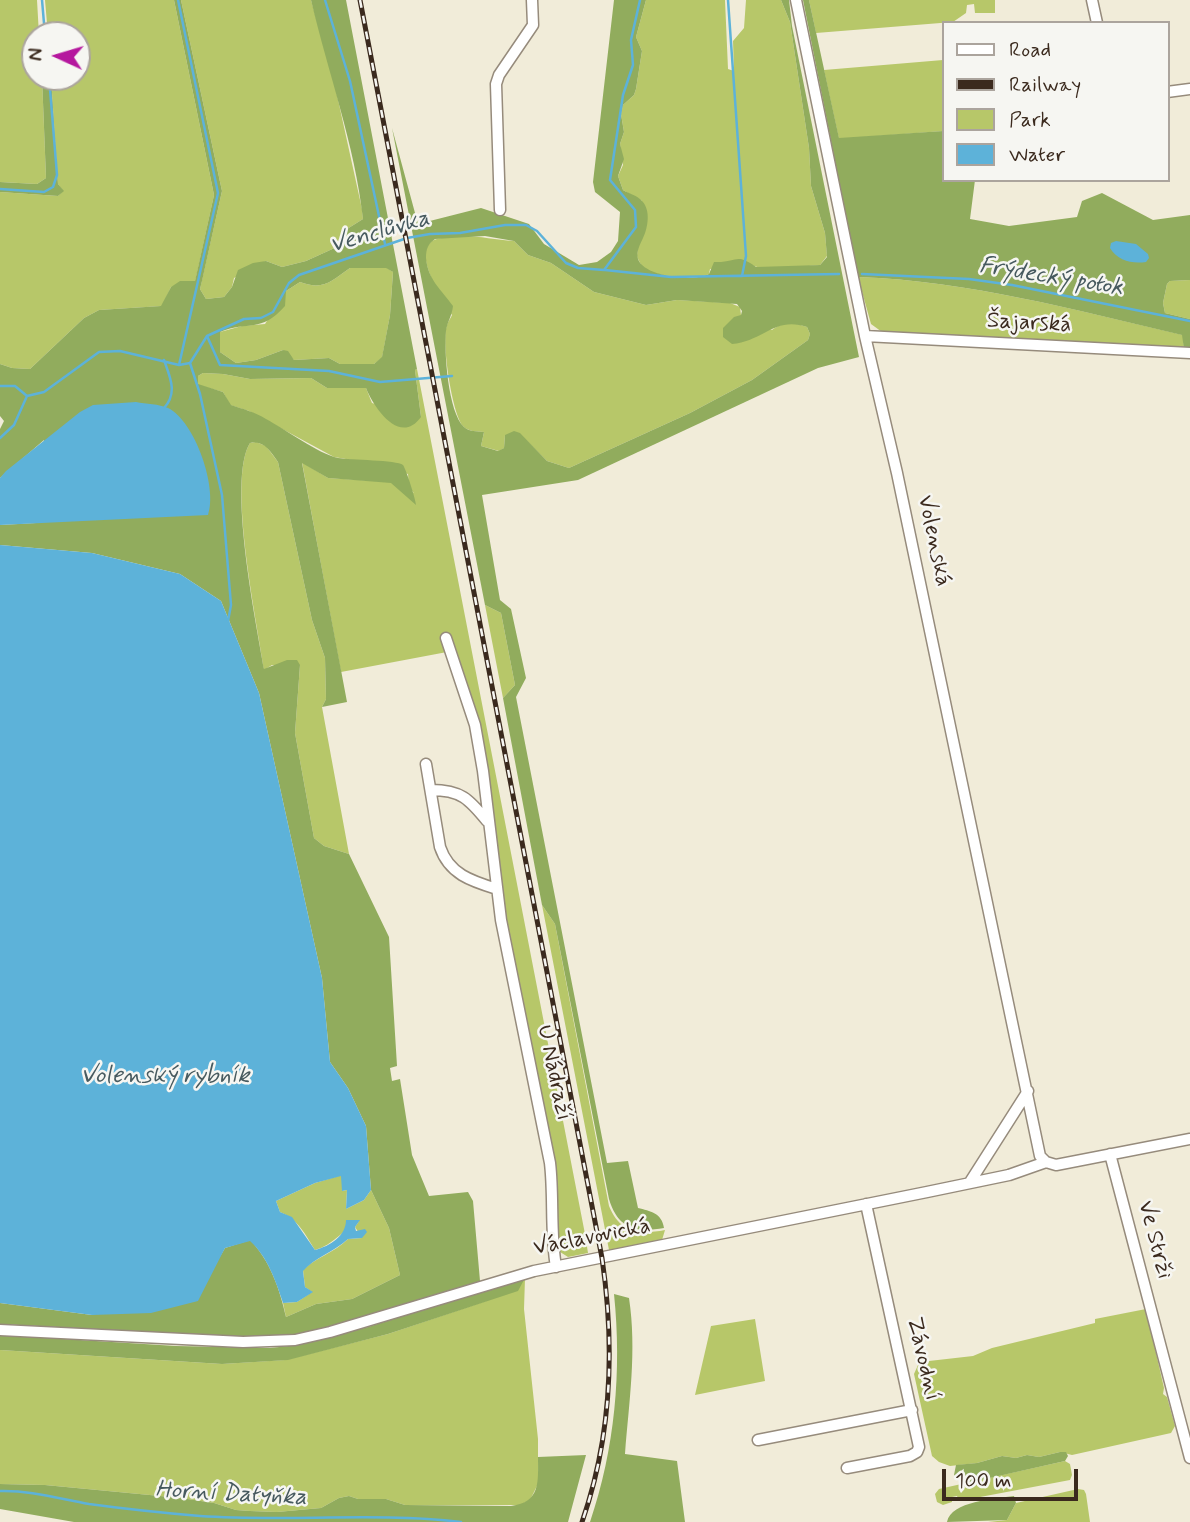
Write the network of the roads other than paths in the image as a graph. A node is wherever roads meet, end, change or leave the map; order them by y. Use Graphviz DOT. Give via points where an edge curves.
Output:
graph roads {
  1 [pos="533,0"];
  2 [pos="796,0"];
  3 [pos="1092,0"];
  4 [pos="1097,21"];
  5 [pos="1190,89"];
  6 [pos="1169,92"];
  7 [pos="500,210"];
  8 [pos="865,336"];
  9 [pos="1190,353"];
  10 [pos="446,638"];
  11 [pos="426,764"];
  12 [pos="431,790"];
  13 [pos="488,821"];
  14 [pos="497,888"];
  15 [pos="1028,1091"];
  16 [pos="1190,1139"];
  17 [pos="1110,1154"];
  18 [pos="1046,1162"];
  19 [pos="971,1182"];
  20 [pos="866,1204"];
  21 [pos="556,1267"];
  22 [pos="0,1330"];
  23 [pos="912,1410"];
  24 [pos="758,1440"];
  25 [pos="1188,1441"];
  26 [pos="1190,1458"];
  27 [pos="847,1468"];
  1 -- 7 [label="street" via="533,25 496,84"];
  2 -- 8 [label="street, Volenská"];
  3 -- 4 [label="street"];
  5 -- 6 [label="street"];
  8 -- 9 [label="street, Šajarská"];
  8 -- 15 [label="street, Volenská"];
  10 -- 13 [label="street, U Nádraží" via="475,725"];
  11 -- 12 [label="street"];
  12 -- 13 [label="street" via="455,792"];
  12 -- 14 [label="street" via="444,860 472,882"];
  13 -- 14 [label="street, U Nádraží"];
  14 -- 21 [label="street, U Nádraží" via="550,1163"];
  15 -- 18 [label="street, Volenská" via="1040,1156"];
  15 -- 19 [label="street"];
  16 -- 17 [label="street, Václavovická"];
  17 -- 18 [label="street, Václavovická" via="1056,1165"];
  17 -- 25 [label="street, Ve Strži"];
  18 -- 19 [label="street, Václavovická"];
  19 -- 20 [label="street, Václavovická"];
  20 -- 21 [label="street, Václavovická"];
  20 -- 23 [label="street, Závodní"];
  21 -- 22 [label="street, Václavovická" via="295,1340 243,1342"];
  23 -- 24 [label="street"];
  23 -- 27 [label="street, Závodní" via="917,1452"];
  25 -- 26 [label="street, Ve Strži"];
}
